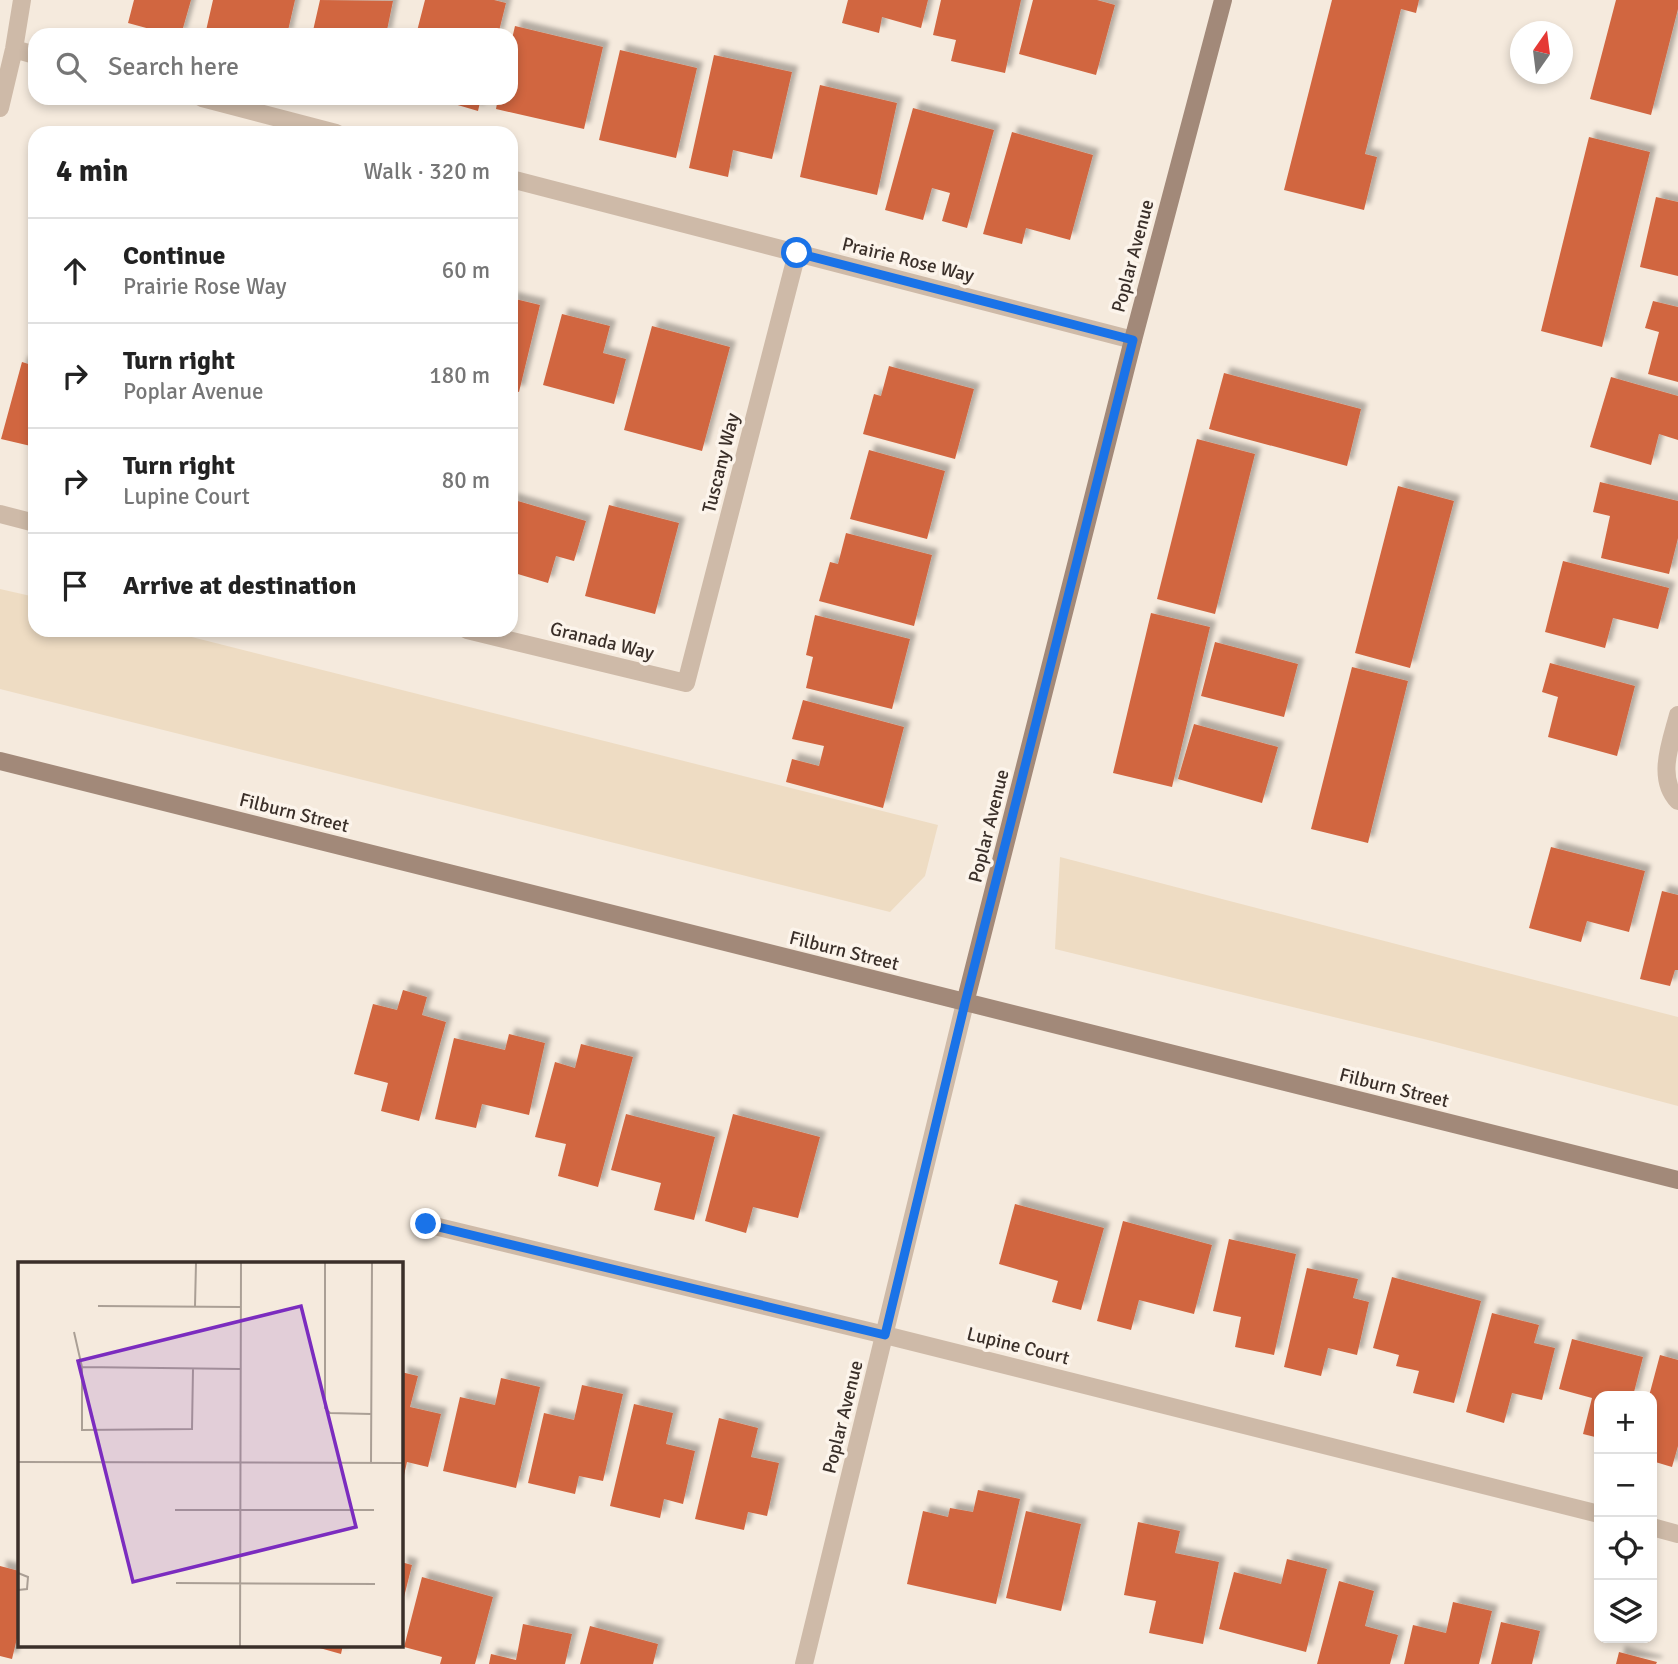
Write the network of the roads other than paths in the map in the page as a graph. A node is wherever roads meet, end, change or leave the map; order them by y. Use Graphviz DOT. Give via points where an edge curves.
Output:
graph roads {
  1 [pos="22,0"];
  2 [pos="1223,0"];
  3 [pos="14,49"];
  4 [pos="28,52"];
  5 [pos="229,105"];
  6 [pos="0,108"];
  7 [pos="309,126"];
  8 [pos="518,181"];
  9 [pos="797,253"];
  10 [pos="1133,340"];
  11 [pos="0,514"];
  12 [pos="28,521"];
  13 [pos="496,637"];
  14 [pos="686,683"];
  15 [pos="1678,715"];
  16 [pos="0,761"];
  17 [pos="1678,801"];
  18 [pos="965,1003"];
  19 [pos="1678,1180"];
  20 [pos="426,1224"];
  21 [pos="885,1335"];
  22 [pos="1594,1513"];
  23 [pos="1657,1528"];
  24 [pos="1678,1534"];
  25 [pos="804,1664"];
  1 -- 3 [label="street"];
  2 -- 10 [label="street, Poplar Avenue"];
  3 -- 4 [label="street"];
  3 -- 6 [label="street"];
  5 -- 7 [label="street"];
  8 -- 9 [label="street, Prairie Rose Way"];
  9 -- 10 [label="street, Prairie Rose Way"];
  9 -- 14 [label="street, Tuscany Way"];
  10 -- 18 [label="street, Poplar Avenue"];
  11 -- 12 [label="street"];
  13 -- 14 [label="street, Granada Way"];
  15 -- 17 [label="street" via="1666,763 1669,792"];
  16 -- 18 [label="street, Filburn Street"];
  18 -- 19 [label="street, Filburn Street"];
  18 -- 21 [label="street, Poplar Avenue"];
  20 -- 21 [label="street, Lupine Court"];
  21 -- 22 [label="street, Lupine Court"];
  21 -- 25 [label="street, Poplar Avenue"];
  23 -- 24 [label="street"];
}
